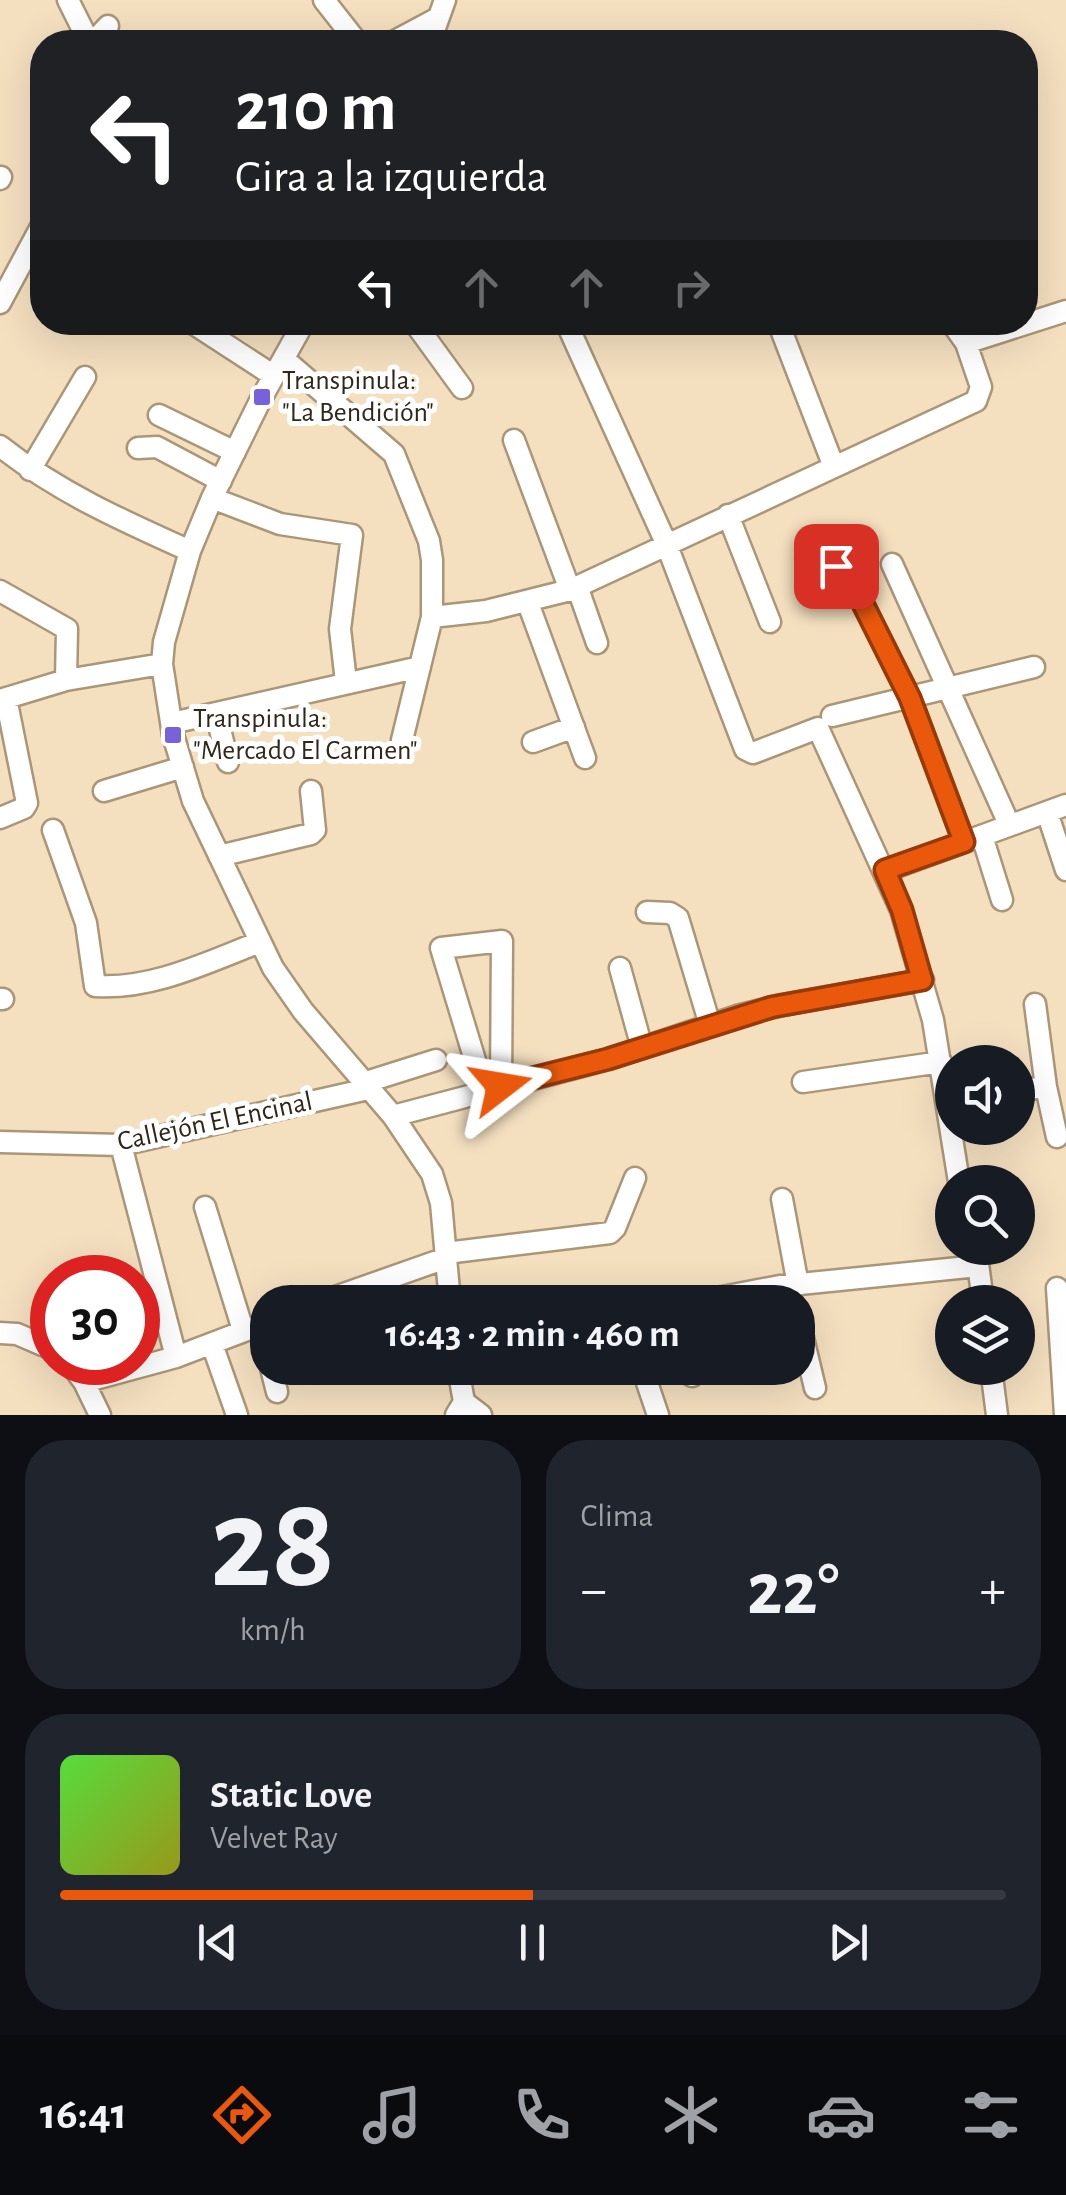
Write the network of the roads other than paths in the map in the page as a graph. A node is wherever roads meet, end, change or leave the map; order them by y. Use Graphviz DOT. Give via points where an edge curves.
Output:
graph roads {
  1 [pos="68,0"];
  2 [pos="324,0"];
  3 [pos="440,9"];
  4 [pos="108,26"];
  5 [pos="84,30"];
  6 [pos="104,30"];
  7 [pos="348,30"];
  8 [pos="410,30"];
  9 [pos="30,248"];
  10 [pos="0,303"];
  11 [pos="1066,311"];
  12 [pos="1038,320"];
  13 [pos="216,335"];
  14 [pos="297,335"];
  15 [pos="423,335"];
  16 [pos="572,335"];
  17 [pos="783,335"];
  18 [pos="960,335"];
  19 [pos="991,335"];
  20 [pos="966,343"];
  21 [pos="279,367"];
  22 [pos="85,377"];
  23 [pos="462,388"];
  24 [pos="159,415"];
  25 [pos="514,440"];
  26 [pos="0,446"];
  27 [pos="138,448"];
  28 [pos="235,452"];
  29 [pos="834,468"];
  30 [pos="30,470"];
  31 [pos="216,490"];
  32 [pos="728,515"];
  33 [pos="666,543"];
  34 [pos="190,552"];
  35 [pos="892,564"];
  36 [pos="822,570"];
  37 [pos="574,588"];
  38 [pos="0,591"];
  39 [pos="528,602"];
  40 [pos="432,617"];
  41 [pos="770,622"];
  42 [pos="598,643"];
  43 [pos="162,664"];
  44 [pos="420,667"];
  45 [pos="1034,667"];
  46 [pos="66,680"];
  47 [pos="346,682"];
  48 [pos="948,689"];
  49 [pos="910,698"];
  50 [pos="3,699"];
  51 [pos="216,713"];
  52 [pos="832,716"];
  53 [pos="172,724"];
  54 [pos="574,727"];
  55 [pos="402,740"];
  56 [pos="533,742"];
  57 [pos="585,758"];
  58 [pos="228,762"];
  59 [pos="183,766"];
  60 [pos="104,791"];
  61 [pos="311,791"];
  62 [pos="1057,808"];
  63 [pos="0,818"];
  64 [pos="1010,824"];
  65 [pos="53,830"];
  66 [pos="973,839"];
  67 [pos="219,856"];
  68 [pos="885,870"];
  69 [pos="1066,870"];
  70 [pos="1002,900"];
  71 [pos="647,912"];
  72 [pos="260,942"];
  73 [pos="620,968"];
  74 [pos="922,980"];
  75 [pos="1034,1004"];
  76 [pos="710,1025"];
  77 [pos="937,1045"];
  78 [pos="642,1048"];
  79 [pos="436,1060"];
  80 [pos="935,1063"];
  81 [pos="803,1082"];
  82 [pos="366,1086"];
  83 [pos="1046,1087"];
  84 [pos="492,1088"];
  85 [pos="1035,1088"];
  86 [pos="392,1116"];
  87 [pos="1057,1137"];
  88 [pos="0,1142"];
  89 [pos="120,1144"];
  90 [pos="635,1178"];
  91 [pos="782,1199"];
  92 [pos="206,1208"];
  93 [pos="446,1256"];
  94 [pos="935,1265"];
  95 [pos="367,1285"];
  96 [pos="449,1285"];
  97 [pos="793,1285"];
  98 [pos="815,1287"];
  99 [pos="1056,1288"];
  100 [pos="250,1311"];
  101 [pos="250,1328"];
  102 [pos="0,1332"];
  103 [pos="30,1338"];
  104 [pos="212,1344"];
  105 [pos="176,1357"];
  106 [pos="160,1361"];
  107 [pos="85,1385"];
  108 [pos="275,1385"];
  109 [pos="462,1385"];
  110 [pos="648,1385"];
  111 [pos="814,1385"];
  112 [pos="993,1385"];
  113 [pos="815,1388"];
  114 [pos="277,1392"];
  115 [pos="467,1411"];
  116 [pos="100,1415"];
  117 [pos="236,1415"];
  118 [pos="658,1415"];
  119 [pos="996,1415"];
  120 [pos="1065,1415"];
  1 -- 5 [label="street"];
  2 -- 7 [label="street"];
  3 -- 8 [label="street"];
  4 -- 6 [label="street"];
  9 -- 10 [label="street"];
  11 -- 12 [label="street"];
  13 -- 21 [label="street"];
  14 -- 21 [label="street"];
  15 -- 23 [label="street"];
  16 -- 33 [label="street"];
  17 -- 29 [label="street"];
  18 -- 20 [label="street"];
  19 -- 20 [label="street"];
  20 -- 29 [label="street" via="981,387 976,401"];
  21 -- 28 [label="street"];
  21 -- 40 [label="street" via="394,454 428,540"];
  22 -- 30 [label="street"];
  24 -- 28 [label="street"];
  25 -- 37 [label="street"];
  26 -- 30 [label="street"];
  27 -- 31 [label="street" via="156,447"];
  28 -- 31 [label="street"];
  29 -- 32 [label="street"];
  30 -- 34 [label="street"];
  31 -- 34 [label="street"];
  31 -- 47 [label="street" via="280,524 352,535 340,629"];
  32 -- 33 [label="street"];
  32 -- 41 [label="street"];
  33 -- 37 [label="street"];
  33 -- 68 [label="street" via="745,749 753,753 818,728"];
  34 -- 43 [label="street"];
  35 -- 48 [label="street"];
  36 -- 49 [label="street" via="845,568"];
  37 -- 39 [label="street"];
  37 -- 42 [label="street"];
  38 -- 46 [label="street" via="68,630"];
  39 -- 40 [label="street"];
  39 -- 54 [label="street"];
  40 -- 44 [label="street"];
  43 -- 46 [label="street"];
  43 -- 53 [label="street"];
  44 -- 47 [label="street"];
  44 -- 55 [label="street"];
  45 -- 48 [label="street"];
  46 -- 50 [label="street"];
  47 -- 51 [label="street"];
  48 -- 49 [label="street"];
  48 -- 64 [label="street"];
  49 -- 52 [label="street"];
  49 -- 66 [label="street"];
  50 -- 63 [label="street" via="26,804"];
  51 -- 53 [label="street"];
  51 -- 58 [label="street"];
  53 -- 59 [label="street"];
  54 -- 56 [label="street"];
  54 -- 57 [label="street"];
  59 -- 60 [label="street"];
  59 -- 67 [label="street"];
  61 -- 67 [label="street" via="311,834"];
  62 -- 64 [label="street"];
  62 -- 69 [label="street"];
  64 -- 66 [label="street"];
  65 -- 72 [label="street" via="90,941 94,985 130,986"];
  66 -- 68 [label="street"];
  66 -- 70 [label="street"];
  67 -- 72 [label="street"];
  68 -- 74 [label="street"];
  71 -- 76 [label="street" via="678,918"];
  72 -- 82 [label="street" via="289,992"];
  73 -- 78 [label="street"];
  74 -- 76 [label="street"];
  74 -- 77 [label="street"];
  75 -- 83 [label="street"];
  76 -- 78 [label="street"];
  78 -- 84 [label="street"];
  79 -- 82 [label="street, Callejón El Encinal"];
  80 -- 81 [label="street"];
  82 -- 86 [label="street"];
  82 -- 89 [label="street, Callejón El Encinal"];
  83 -- 85 [label="street"];
  83 -- 87 [label="street"];
  84 -- 84 [label="street" via="441,948 502,941"];
  84 -- 86 [label="street"];
  86 -- 93 [label="street" via="432,1174"];
  88 -- 89 [label="street, Callejón El Encinal"];
  89 -- 105 [label="street"];
  90 -- 93 [label="street" via="610,1233"];
  91 -- 97 [label="street"];
  92 -- 100 [label="street"];
  93 -- 95 [label="street"];
  93 -- 96 [label="street"];
  94 -- 98 [label="street"];
  99 -- 120 [label="street"];
  101 -- 104 [label="street"];
  102 -- 103 [label="street"];
  104 -- 105 [label="street"];
  104 -- 117 [label="street"];
  105 -- 106 [label="street"];
  107 -- 116 [label="street"];
  108 -- 114 [label="street"];
  109 -- 115 [label="street"];
  110 -- 118 [label="street"];
  111 -- 113 [label="street"];
  112 -- 119 [label="street"];
}
